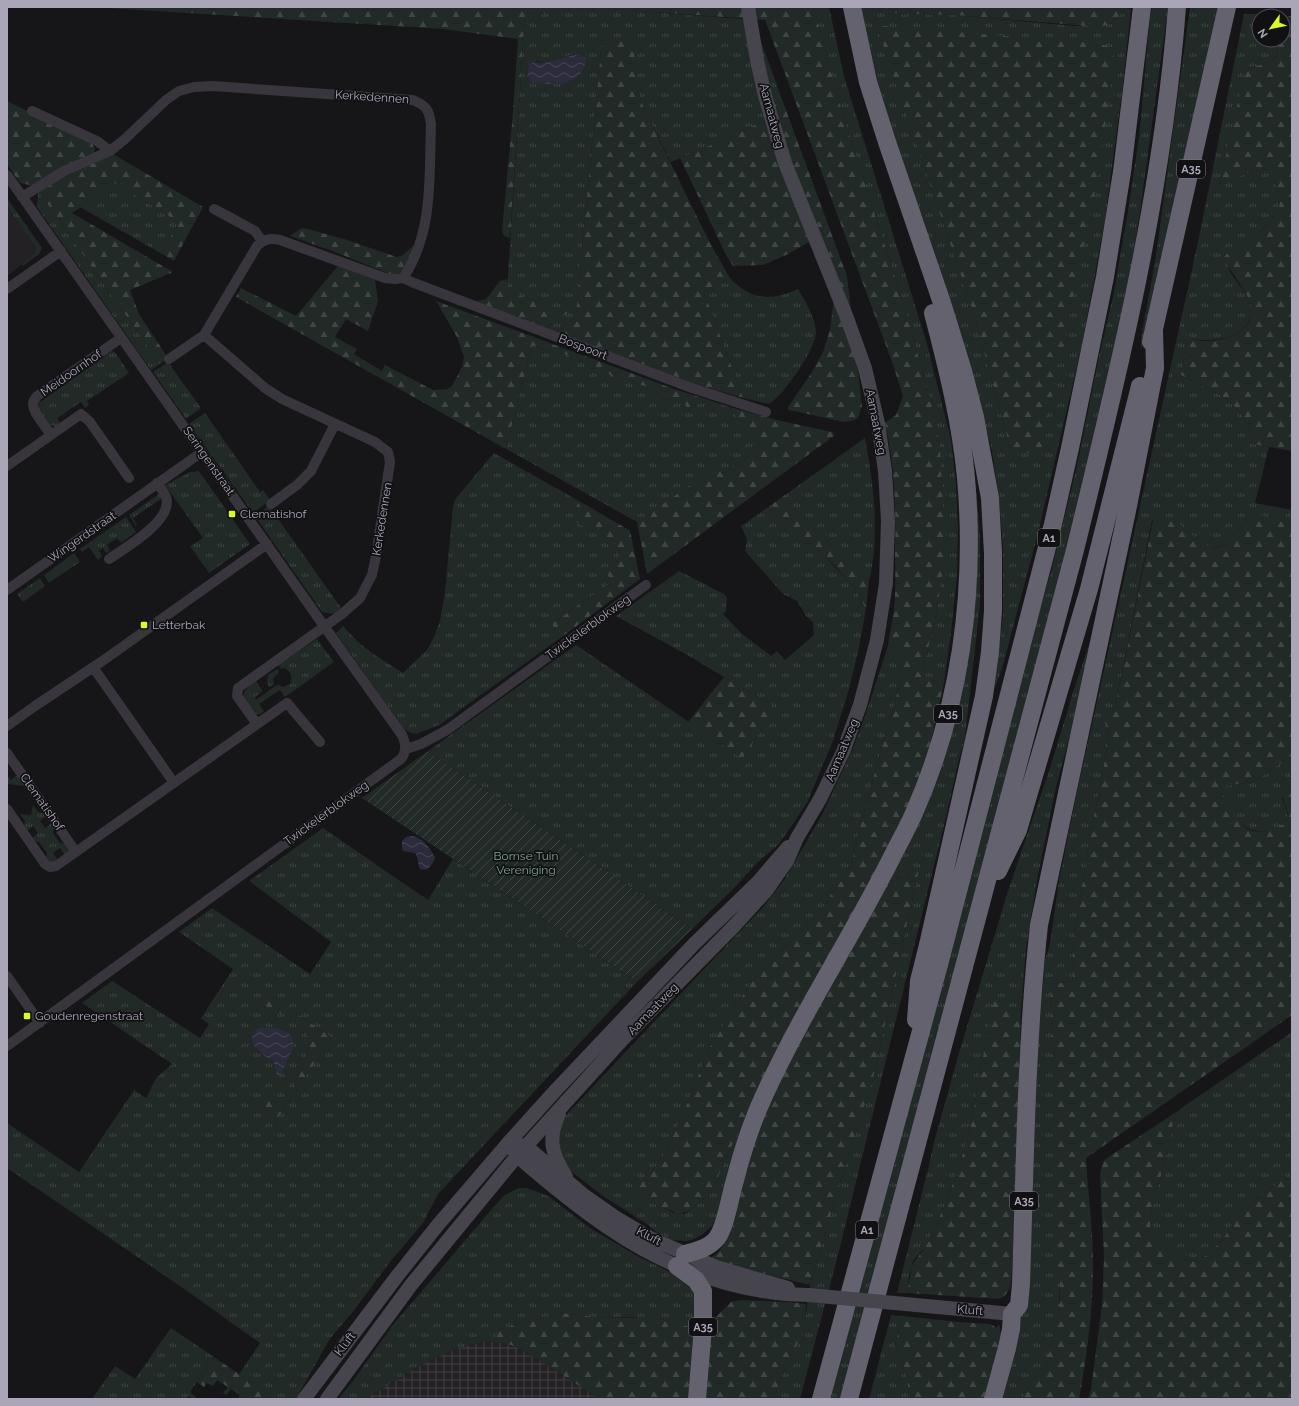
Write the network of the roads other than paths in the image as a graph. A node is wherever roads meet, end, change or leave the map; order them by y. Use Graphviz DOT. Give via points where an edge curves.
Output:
graph roads {
  1 [pos="748,7"];
  2 [pos="852,7"];
  3 [pos="1142,7"];
  4 [pos="1177,7"];
  5 [pos="1227,7"];
  6 [pos="32,111"];
  7 [pos="110,151"];
  8 [pos="7,175"];
  9 [pos="22,197"];
  10 [pos="214,209"];
  11 [pos="262,241"];
  12 [pos="61,251"];
  13 [pos="926,258"];
  14 [pos="403,278"];
  15 [pos="7,289"];
  16 [pos="1154,331"];
  17 [pos="204,335"];
  18 [pos="121,338"];
  19 [pos="169,360"];
  20 [pos="766,412"];
  21 [pos="335,424"];
  22 [pos="51,435"];
  23 [pos="202,452"];
  24 [pos="7,466"];
  25 [pos="129,478"];
  26 [pos="157,483"];
  27 [pos="271,504"];
  28 [pos="267,544"];
  29 [pos="109,559"];
  30 [pos="646,585"];
  31 [pos="7,590"];
  32 [pos="324,626"];
  33 [pos="93,667"];
  34 [pos="257,724"];
  35 [pos="7,726"];
  36 [pos="320,742"];
  37 [pos="406,749"];
  38 [pos="7,753"];
  39 [pos="174,783"];
  40 [pos="7,809"];
  41 [pos="797,838"];
  42 [pos="76,852"];
  43 [pos="979,909"];
  44 [pos="7,976"];
  45 [pos="40,1022"];
  46 [pos="7,1046"];
  47 [pos="913,1061"];
  48 [pos="562,1106"];
  49 [pos="509,1142"];
  50 [pos="521,1151"];
  51 [pos="569,1183"];
  52 [pos="681,1260"];
  53 [pos="1012,1314"];
  54 [pos="304,1399"];
  55 [pos="326,1399"];
  56 [pos="697,1399"];
  57 [pos="821,1399"];
  58 [pos="849,1399"];
  59 [pos="993,1399"];
  1 -- 41 [label="main road, Aamaatweg" via="765,96 785,163 865,368 878,423 885,470 888,521 886,583 877,640 860,705 843,752"];
  2 -- 13 [label="highway, A35" via="868,82"];
  3 -- 47 [label="highway, A1" via="1121,180 1105,277 1070,448 1034,600"];
  4 -- 43 [label="highway, A1" via="1157,169 1138,275 1103,436"];
  5 -- 16 [label="highway, A35"];
  6 -- 7 [label="street" via="97,141"];
  7 -- 9 [label="street, Kerkedennen" via="64,171"];
  7 -- 14 [label="street, Kerkedennen" via="166,100 179,91 194,87 212,86 414,100 423,104 429,111 431,124 427,213 422,238"];
  8 -- 9 [label="street, Seringenstraat"];
  9 -- 12 [label="street, Seringenstraat"];
  10 -- 11 [label="street" via="255,231"];
  11 -- 14 [label="street" via="280,240 385,278"];
  11 -- 17 [label="street"];
  12 -- 15 [label="street"];
  12 -- 18 [label="street, Seringenstraat"];
  13 -- 47 [label="highway, A35" via="963,371 982,453 990,498 993,611 984,696 919,981"];
  13 -- 52 [label="highway, A35" via="932,307 958,420 966,477 969,535 967,589 962,645 954,688 934,762 914,814 881,879 794,1034 762,1100 735,1179 722,1229 709,1246"];
  14 -- 20 [label="street, Bospoort" via="692,388"];
  16 -- 43 [label="highway, A35" via="1089,589 1018,830"];
  16 -- 53 [label="highway, A35" via="1155,368 1039,926 1027,1086 1021,1284 1019,1305"];
  17 -- 19 [label="street"];
  17 -- 21 [label="street, Kerkedennen" via="282,400"];
  18 -- 22 [label="street, Meidoornhof" via="34,400 35,411"];
  18 -- 23 [label="street, Seringenstraat"];
  21 -- 27 [label="street" via="311,471"];
  21 -- 32 [label="street, Kerkedennen" via="375,442 388,452 390,462 372,575 360,598"];
  22 -- 24 [label="street"];
  22 -- 25 [label="street" via="82,414"];
  23 -- 26 [label="street, Wingerdstraat"];
  23 -- 28 [label="street, Seringenstraat"];
  26 -- 29 [label="street" via="166,497 165,512 140,537"];
  26 -- 31 [label="street, Wingerdstraat"];
  28 -- 32 [label="street, Seringenstraat"];
  28 -- 33 [label="street"];
  30 -- 37 [label="street, Twickelerblokweg" via="447,730"];
  32 -- 34 [label="street" via="238,688 237,696"];
  32 -- 37 [label="street, Seringenstraat" via="402,735"];
  33 -- 35 [label="street"];
  33 -- 39 [label="street"];
  34 -- 36 [label="street" via="287,703"];
  34 -- 39 [label="street"];
  37 -- 45 [label="street, Twickelerblokweg" via="401,759"];
  38 -- 42 [label="street, Clematishof"];
  39 -- 42 [label="street"];
  40 -- 42 [label="street" via="45,864 56,866"];
  41 -- 48 [label="main road, Aamaatweg" via="787,861 766,891"];
  41 -- 49 [label="main road, Aamaatweg"];
  43 -- 58 [label="highway, A1"];
  44 -- 45 [label="street"];
  45 -- 46 [label="street, Twickelerblokweg"];
  47 -- 57 [label="highway, A1"];
  48 -- 50 [label="main road, Aamaatweg"];
  48 -- 51 [label="main road" via="554,1124 552,1138 556,1157"];
  49 -- 50 [label="main road, Kluft"];
  49 -- 54 [label="main road, Kluft" via="418,1250"];
  50 -- 51 [label="main road, Kluft"];
  50 -- 52 [label="main road, Kluft" via="564,1196 611,1230 639,1246"];
  50 -- 55 [label="main road, Kluft" via="411,1285"];
  51 -- 52 [label="main road, Kluft"];
  52 -- 53 [label="main road, Kluft, bridge" via="716,1267 809,1295"];
  52 -- 56 [label="highway, A35" via="703,1291"];
  53 -- 59 [label="highway, A35" via="1007,1348"];
}
